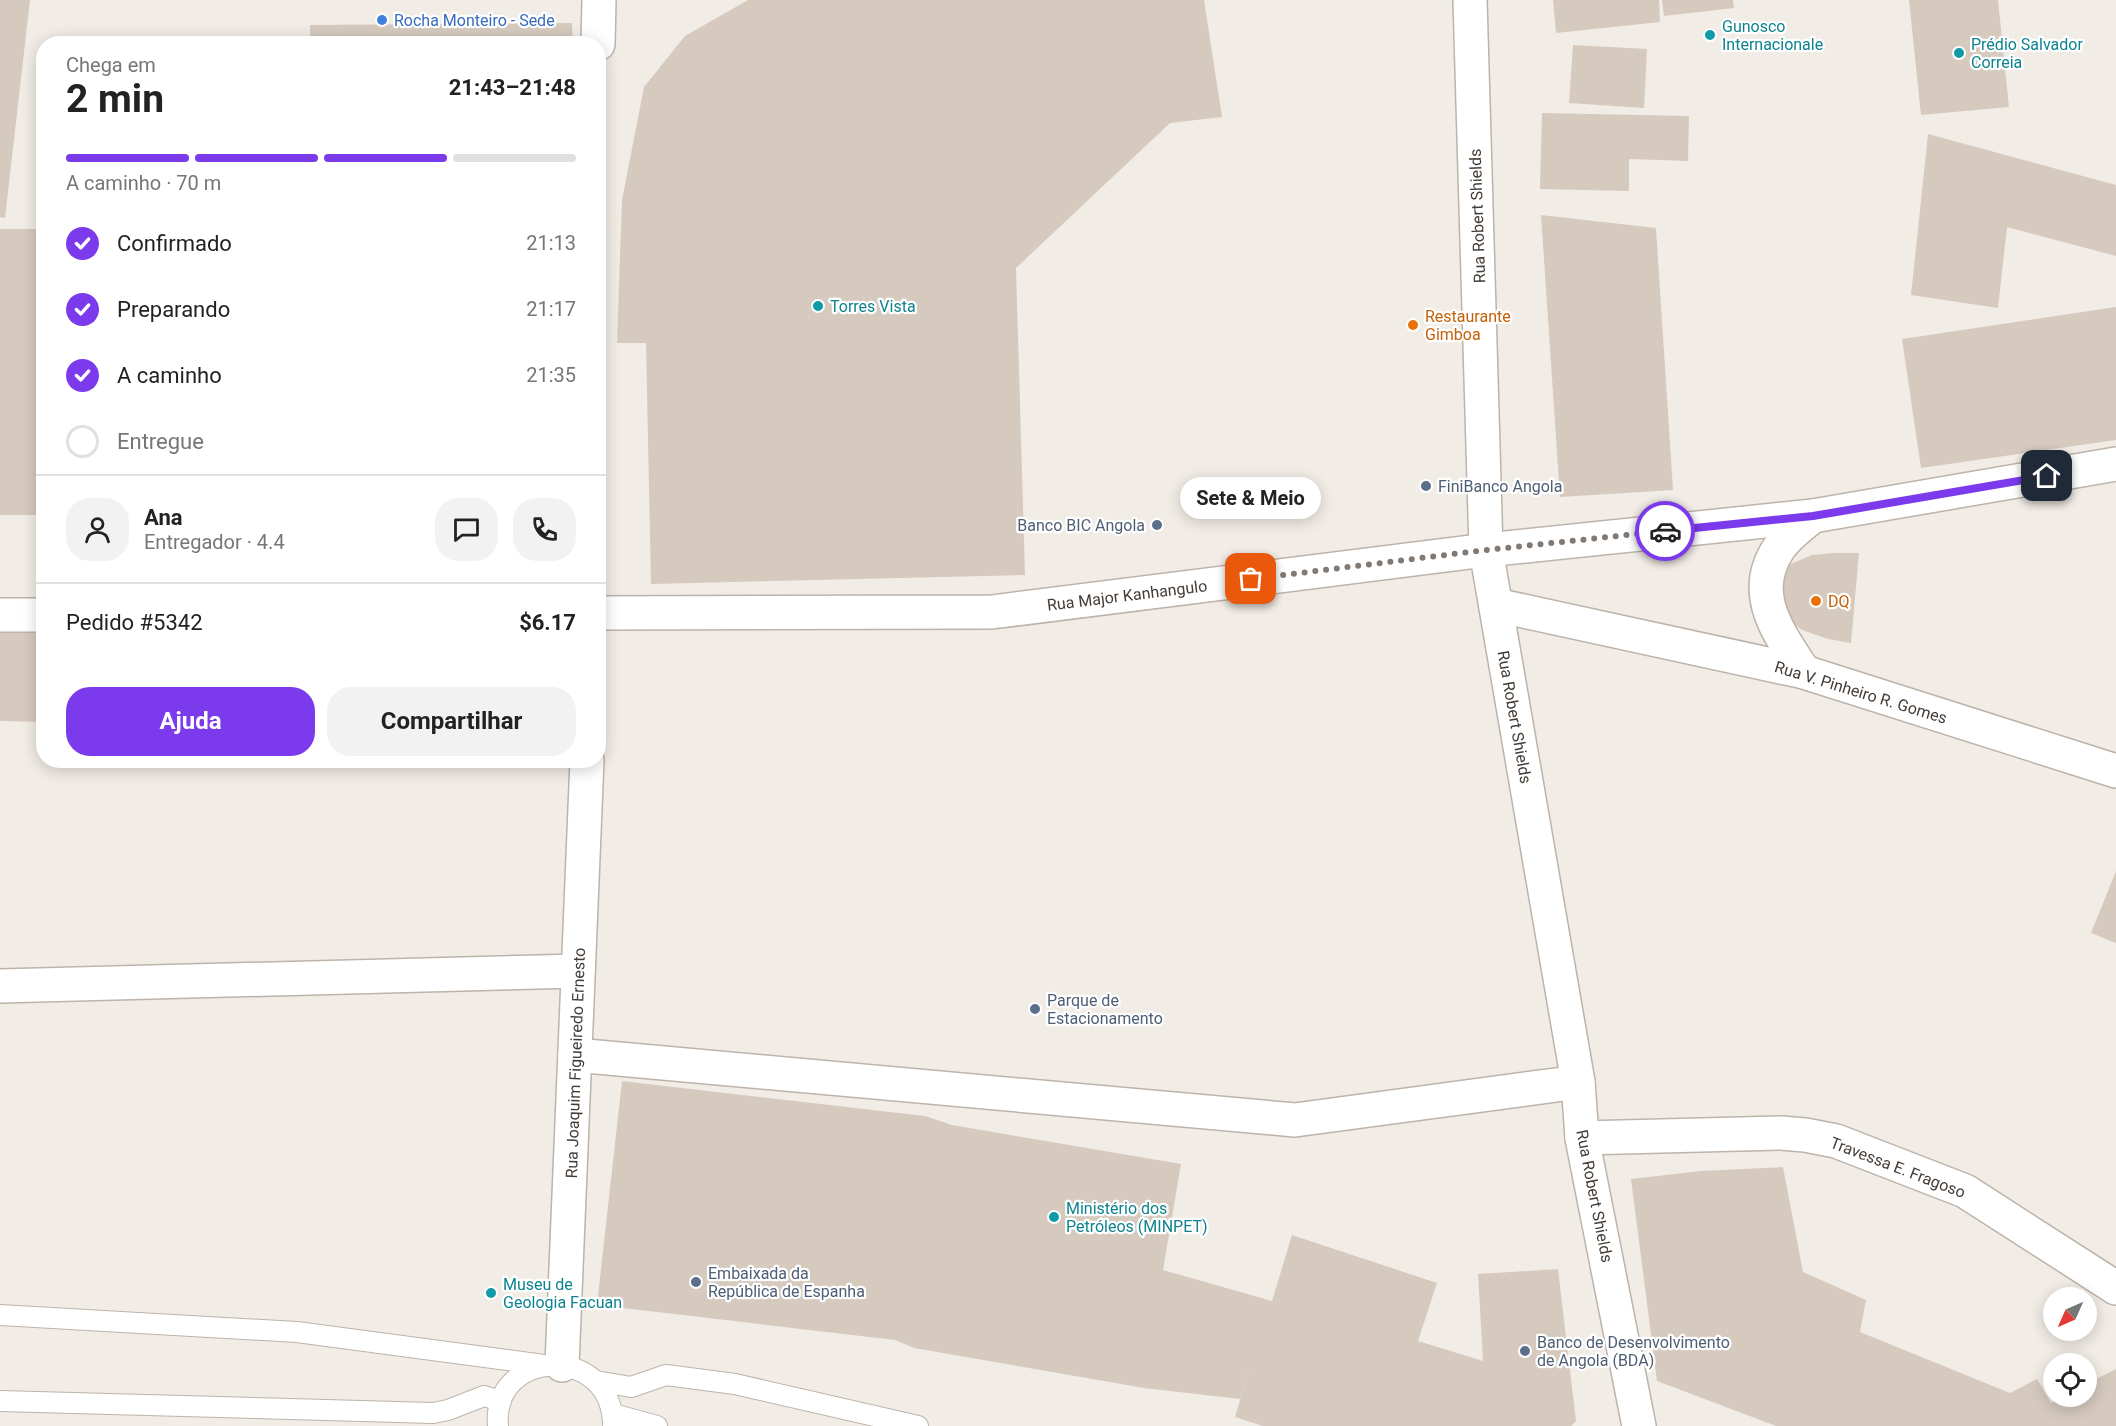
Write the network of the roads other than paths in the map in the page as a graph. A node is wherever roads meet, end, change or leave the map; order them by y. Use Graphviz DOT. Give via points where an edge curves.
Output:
graph roads {
  1 [pos="599,0"];
  2 [pos="1470,0"];
  3 [pos="598,36"];
  4 [pos="2116,464"];
  5 [pos="1813,516"];
  6 [pos="1486,550"];
  7 [pos="1496,605"];
  8 [pos="606,613"];
  9 [pos="0,615"];
  10 [pos="36,615"];
  11 [pos="1804,672"];
  12 [pos="587,768"];
  13 [pos="2116,771"];
  14 [pos="578,971"];
  15 [pos="0,986"];
  16 [pos="575,1055"];
  17 [pos="1578,1082"];
  18 [pos="1582,1137"];
  19 [pos="2116,1288"];
  20 [pos="0,1315"];
  21 [pos="553,1365"];
  22 [pos="596,1381"];
  23 [pos="0,1401"];
  24 [pos="501,1401"];
  25 [pos="613,1420"];
  26 [pos="498,1426"];
  27 [pos="657,1426"];
  28 [pos="918,1426"];
  29 [pos="1639,1426"];
  1 -- 3 [label="street"];
  2 -- 6 [label="street, Rua Robert Shields"];
  4 -- 5 [label="street, Rua Major Kanhangulo"];
  5 -- 6 [label="street, Rua Major Kanhangulo"];
  5 -- 11 [label="street" via="1779,548 1765,594 1778,632"];
  6 -- 7 [label="street, Rua Robert Shields"];
  6 -- 8 [label="street, Rua Major Kanhangulo" via="992,612"];
  7 -- 11 [label="street, Rua V. Pinheiro R. Gomes"];
  7 -- 17 [label="street, Rua Robert Shields"];
  9 -- 10 [label="street"];
  11 -- 13 [label="street, Rua V. Pinheiro R. Gomes"];
  12 -- 14 [label="street, Rua Joaquim Figueiredo Ernesto"];
  14 -- 15 [label="street"];
  14 -- 16 [label="street, Rua Joaquim Figueiredo Ernesto"];
  16 -- 17 [label="street" via="1295,1120"];
  16 -- 21 [label="street, Rua Joaquim Figueiredo Ernesto"];
  17 -- 18 [label="street, Rua Robert Shields"];
  18 -- 19 [label="street, Travessa E. Fragoso" via="1781,1133 1836,1141 1965,1191"];
  18 -- 29 [label="street, Rua Robert Shields"];
  20 -- 21 [label="lane" via="297,1332"];
  21 -- 22 [label="lane" via="580,1370"];
  21 -- 24 [label="lane" via="526,1372 511,1384"];
  22 -- 25 [label="lane" via="607,1396"];
  22 -- 28 [label="lane" via="631,1387 666,1375 735,1384"];
  23 -- 24 [label="lane" via="433,1413 484,1396"];
  24 -- 26 [label="lane"];
  25 -- 27 [label="lane"];
}
